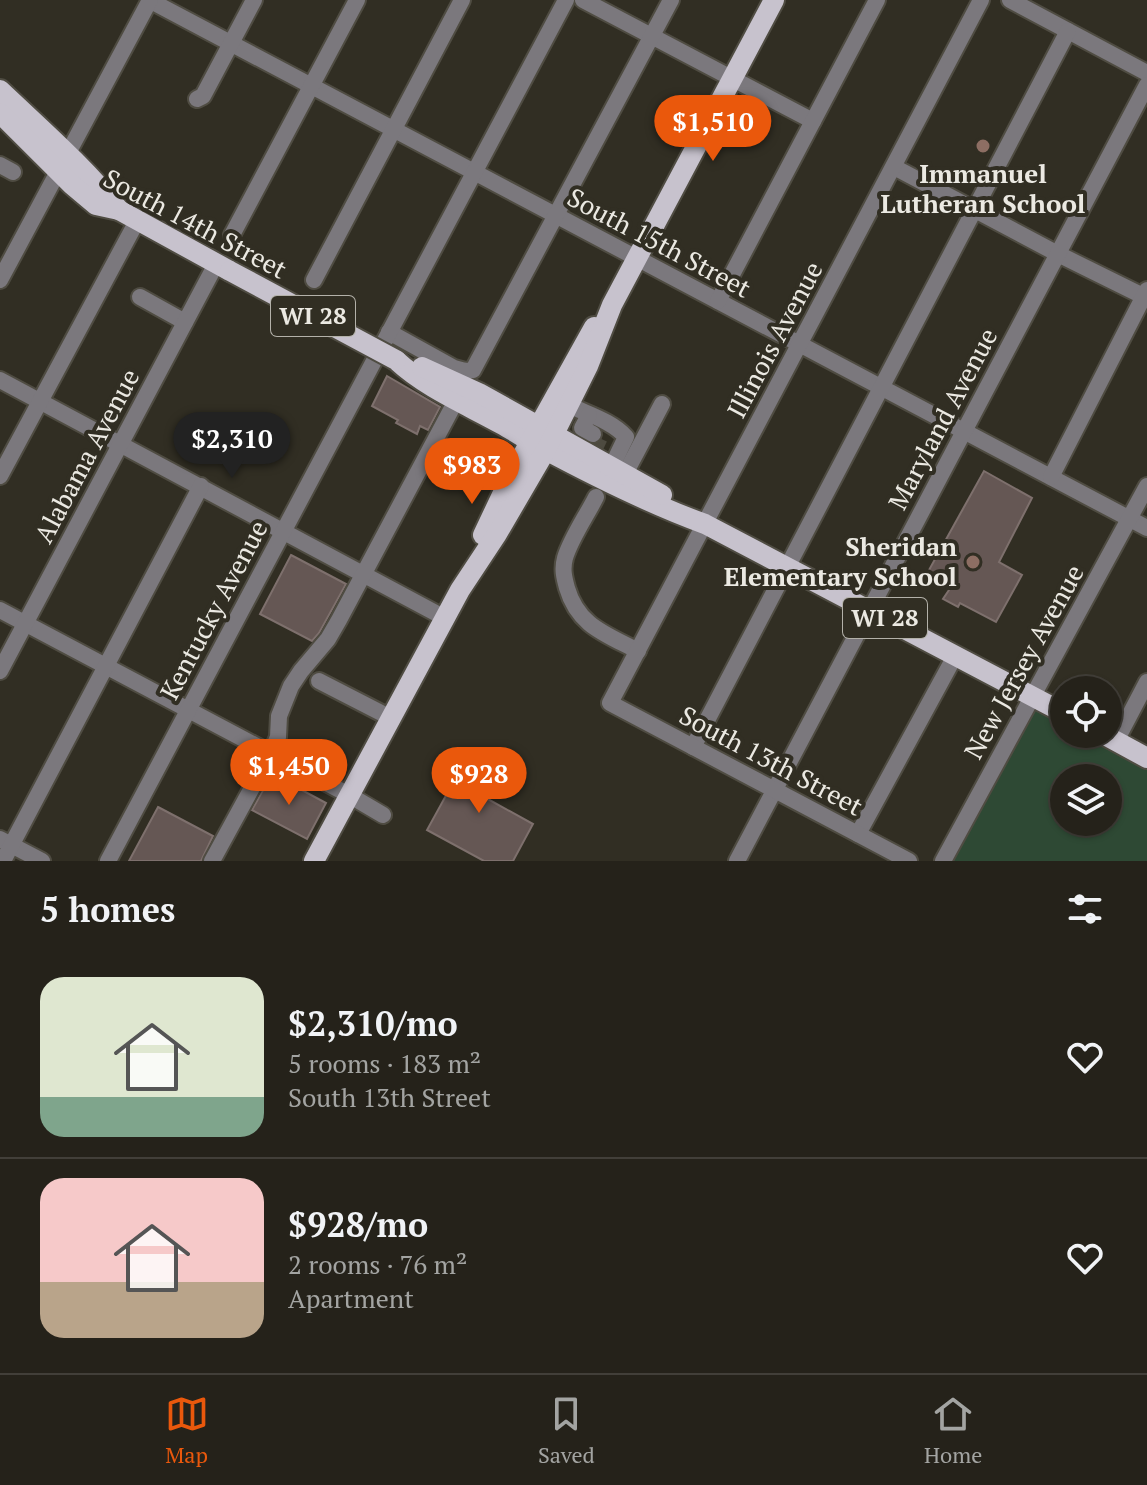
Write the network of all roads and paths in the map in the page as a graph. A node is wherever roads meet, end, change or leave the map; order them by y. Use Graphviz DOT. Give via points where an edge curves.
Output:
graph roads {
  1 [pos="150,0"];
  2 [pos="254,0"];
  3 [pos="357,0"];
  4 [pos="462,0"];
  5 [pos="566,0"];
  6 [pos="583,0"];
  7 [pos="671,0"];
  8 [pos="774,0"];
  9 [pos="877,0"];
  10 [pos="981,0"];
  11 [pos="1010,0"];
  12 [pos="1068,31"];
  13 [pos="652,37"];
  14 [pos="231,43"];
  15 [pos="1147,73"];
  16 [pos="733,79"];
  17 [pos="1147,85"];
  18 [pos="311,86"];
  19 [pos="0,90"];
  20 [pos="197,99"];
  21 [pos="0,113"];
  22 [pos="813,121"];
  23 [pos="393,129"];
  24 [pos="63,163"];
  25 [pos="894,167"];
  26 [pos="474,172"];
  27 [pos="974,210"];
  28 [pos="555,215"];
  29 [pos="137,221"];
  30 [pos="232,235"];
  31 [pos="1058,254"];
  32 [pos="638,258"];
  33 [pos="223,268"];
  34 [pos="1,277"];
  35 [pos="314,280"];
  36 [pos="1146,295"];
  37 [pos="140,297"];
  38 [pos="718,301"];
  39 [pos="612,305"];
  40 [pos="185,322"];
  41 [pos="389,332"];
  42 [pos="800,344"];
  43 [pos="0,380"];
  44 [pos="883,388"];
  45 [pos="40,401"];
  46 [pos="662,404"];
  47 [pos="569,405"];
  48 [pos="451,410"];
  49 [pos="964,431"];
  50 [pos="542,438"];
  51 [pos="121,444"];
  52 [pos="604,445"];
  53 [pos="0,476"];
  54 [pos="1051,477"];
  55 [pos="201,486"];
  56 [pos="1147,486"];
  57 [pos="596,497"];
  58 [pos="1130,519"];
  59 [pos="705,524"];
  60 [pos="1147,528"];
  61 [pos="284,530"];
  62 [pos="787,567"];
  63 [pos="364,574"];
  64 [pos="0,610"];
  65 [pos="869,610"];
  66 [pos="445,618"];
  67 [pos="25,623"];
  68 [pos="638,651"];
  69 [pos="955,656"];
  70 [pos="106,666"];
  71 [pos="0,671"];
  72 [pos="319,681"];
  73 [pos="1147,682"];
  74 [pos="1032,696"];
  75 [pos="610,703"];
  76 [pos="1050,706"];
  77 [pos="188,710"];
  78 [pos="391,718"];
  79 [pos="1122,719"];
  80 [pos="1122,744"];
  81 [pos="693,747"];
  82 [pos="271,753"];
  83 [pos="1147,758"];
  84 [pos="774,790"];
  85 [pos="349,795"];
  86 [pos="383,815"];
  87 [pos="858,834"];
  88 [pos="6,842"];
  89 [pos="3,861"];
  90 [pos="42,861"];
  91 [pos="108,861"];
  92 [pos="212,861"];
  93 [pos="314,861"];
  94 [pos="737,861"];
  95 [pos="909,861"];
  96 [pos="943,861"];
  1 -- 14 [label="street, South 15th Street"];
  1 -- 24 [label="street"];
  2 -- 14 [label="street"];
  3 -- 18 [label="street"];
  4 -- 23 [label="street"];
  5 -- 26 [label="street, Kentucky Avenue"];
  6 -- 13 [label="street"];
  7 -- 13 [label="street"];
  8 -- 16 [label="main road"];
  9 -- 22 [label="street"];
  10 -- 25 [label="street, Illinois Avenue"];
  11 -- 12 [label="street"];
  12 -- 15 [label="street"];
  12 -- 27 [label="street"];
  13 -- 16 [label="street"];
  13 -- 28 [label="street"];
  14 -- 18 [label="street, South 15th Street"];
  14 -- 20 [label="street"];
  16 -- 22 [label="street"];
  16 -- 32 [label="main road"];
  17 -- 31 [label="street, Maryland Avenue"];
  18 -- 23 [label="street, South 15th Street"];
  18 -- 30 [label="street"];
  19 -- 24 [label="main road, WI 28"];
  21 -- 24 [label="main road, WI 28"];
  22 -- 38 [label="street"];
  23 -- 26 [label="street, South 15th Street"];
  23 -- 35 [label="street"];
  24 -- 29 [label="main road, South 14th Street / WI 28"];
  24 -- 34 [label="street"];
  25 -- 27 [label="street"];
  25 -- 42 [label="street, Illinois Avenue"];
  26 -- 28 [label="street, South 15th Street"];
  26 -- 41 [label="street, Kentucky Avenue"];
  27 -- 31 [label="street"];
  27 -- 44 [label="street"];
  28 -- 32 [label="street, South 15th Street"];
  28 -- 41 [label="street" via="473,370 454,368"];
  29 -- 33 [label="main road, South 14th Street / WI 28"];
  29 -- 45 [label="street"];
  31 -- 36 [label="street"];
  31 -- 49 [label="street, Maryland Avenue"];
  32 -- 38 [label="street, South 15th Street"];
  32 -- 39 [label="main road"];
  33 -- 40 [label="street, Alabama Avenue"];
  33 -- 50 [label="main road, South 14th Street / WI 28, bridge" via="396,360 479,393"];
  36 -- 54 [label="street"];
  37 -- 40 [label="street"];
  38 -- 42 [label="street, South 15th Street"];
  39 -- 47 [label="main road"];
  39 -- 50 [label="main road" via="588,335"];
  40 -- 51 [label="street, Alabama Avenue"];
  41 -- 61 [label="street, Kentucky Avenue"];
  42 -- 44 [label="street, South 15th Street"];
  42 -- 59 [label="street, Illinois Avenue"];
  43 -- 45 [label="street"];
  44 -- 49 [label="street, South 15th Street"];
  44 -- 62 [label="street"];
  45 -- 51 [label="street"];
  45 -- 53 [label="street"];
  46 -- 52 [label="street"];
  47 -- 50 [label="main road"];
  47 -- 52 [label="street"];
  48 -- 63 [label="street"];
  49 -- 54 [label="street, South 15th Street"];
  49 -- 65 [label="street, Maryland Avenue"];
  50 -- 52 [label="main road, South 14th Street / WI 28"];
  50 -- 59 [label="main road, South 14th Street / WI 28" via="650,502"];
  50 -- 66 [label="main road" via="487,525"];
  51 -- 55 [label="street"];
  51 -- 67 [label="street, Alabama Avenue"];
  52 -- 59 [label="main road, South 14th Street / WI 28"];
  54 -- 58 [label="street, South 15th Street"];
  55 -- 61 [label="street"];
  55 -- 70 [label="street"];
  56 -- 58 [label="street, New Jersey Avenue"];
  57 -- 68 [label="street" via="563,572 578,615"];
  58 -- 60 [label="street, South 15th Street"];
  58 -- 74 [label="street, New Jersey Avenue"];
  59 -- 62 [label="main road, South 14th Street / WI 28"];
  59 -- 68 [label="street, Illinois Avenue"];
  61 -- 63 [label="street"];
  61 -- 77 [label="street, Kentucky Avenue"];
  62 -- 65 [label="main road, South 14th Street / WI 28"];
  62 -- 81 [label="street"];
  63 -- 66 [label="street"];
  63 -- 82 [label="street" via="328,639 291,686"];
  64 -- 67 [label="street"];
  65 -- 69 [label="main road, South 14th Street / WI 28"];
  65 -- 84 [label="street, Maryland Avenue"];
  66 -- 78 [label="main road"];
  67 -- 70 [label="street"];
  67 -- 71 [label="street, Alabama Avenue"];
  68 -- 75 [label="street, Illinois Avenue"];
  69 -- 74 [label="main road, South 14th Street / WI 28"];
  69 -- 87 [label="street"];
  70 -- 77 [label="street"];
  70 -- 88 [label="street"];
  72 -- 78 [label="street"];
  73 -- 79 [label="street"];
  74 -- 76 [label="main road, South 14th Street / WI 28"];
  74 -- 96 [label="street, New Jersey Avenue"];
  75 -- 81 [label="street, South 13th Street"];
  77 -- 82 [label="street"];
  77 -- 91 [label="street, Kentucky Avenue"];
  78 -- 85 [label="main road"];
  80 -- 83 [label="main road"];
  81 -- 84 [label="street, South 13th Street"];
  82 -- 85 [label="street"];
  82 -- 92 [label="street"];
  84 -- 87 [label="street, South 13th Street"];
  84 -- 94 [label="street, Maryland Avenue"];
  85 -- 86 [label="street"];
  85 -- 93 [label="main road"];
  87 -- 95 [label="street, South 13th Street"];
  88 -- 89 [label="street"];
  88 -- 90 [label="street"];
}
